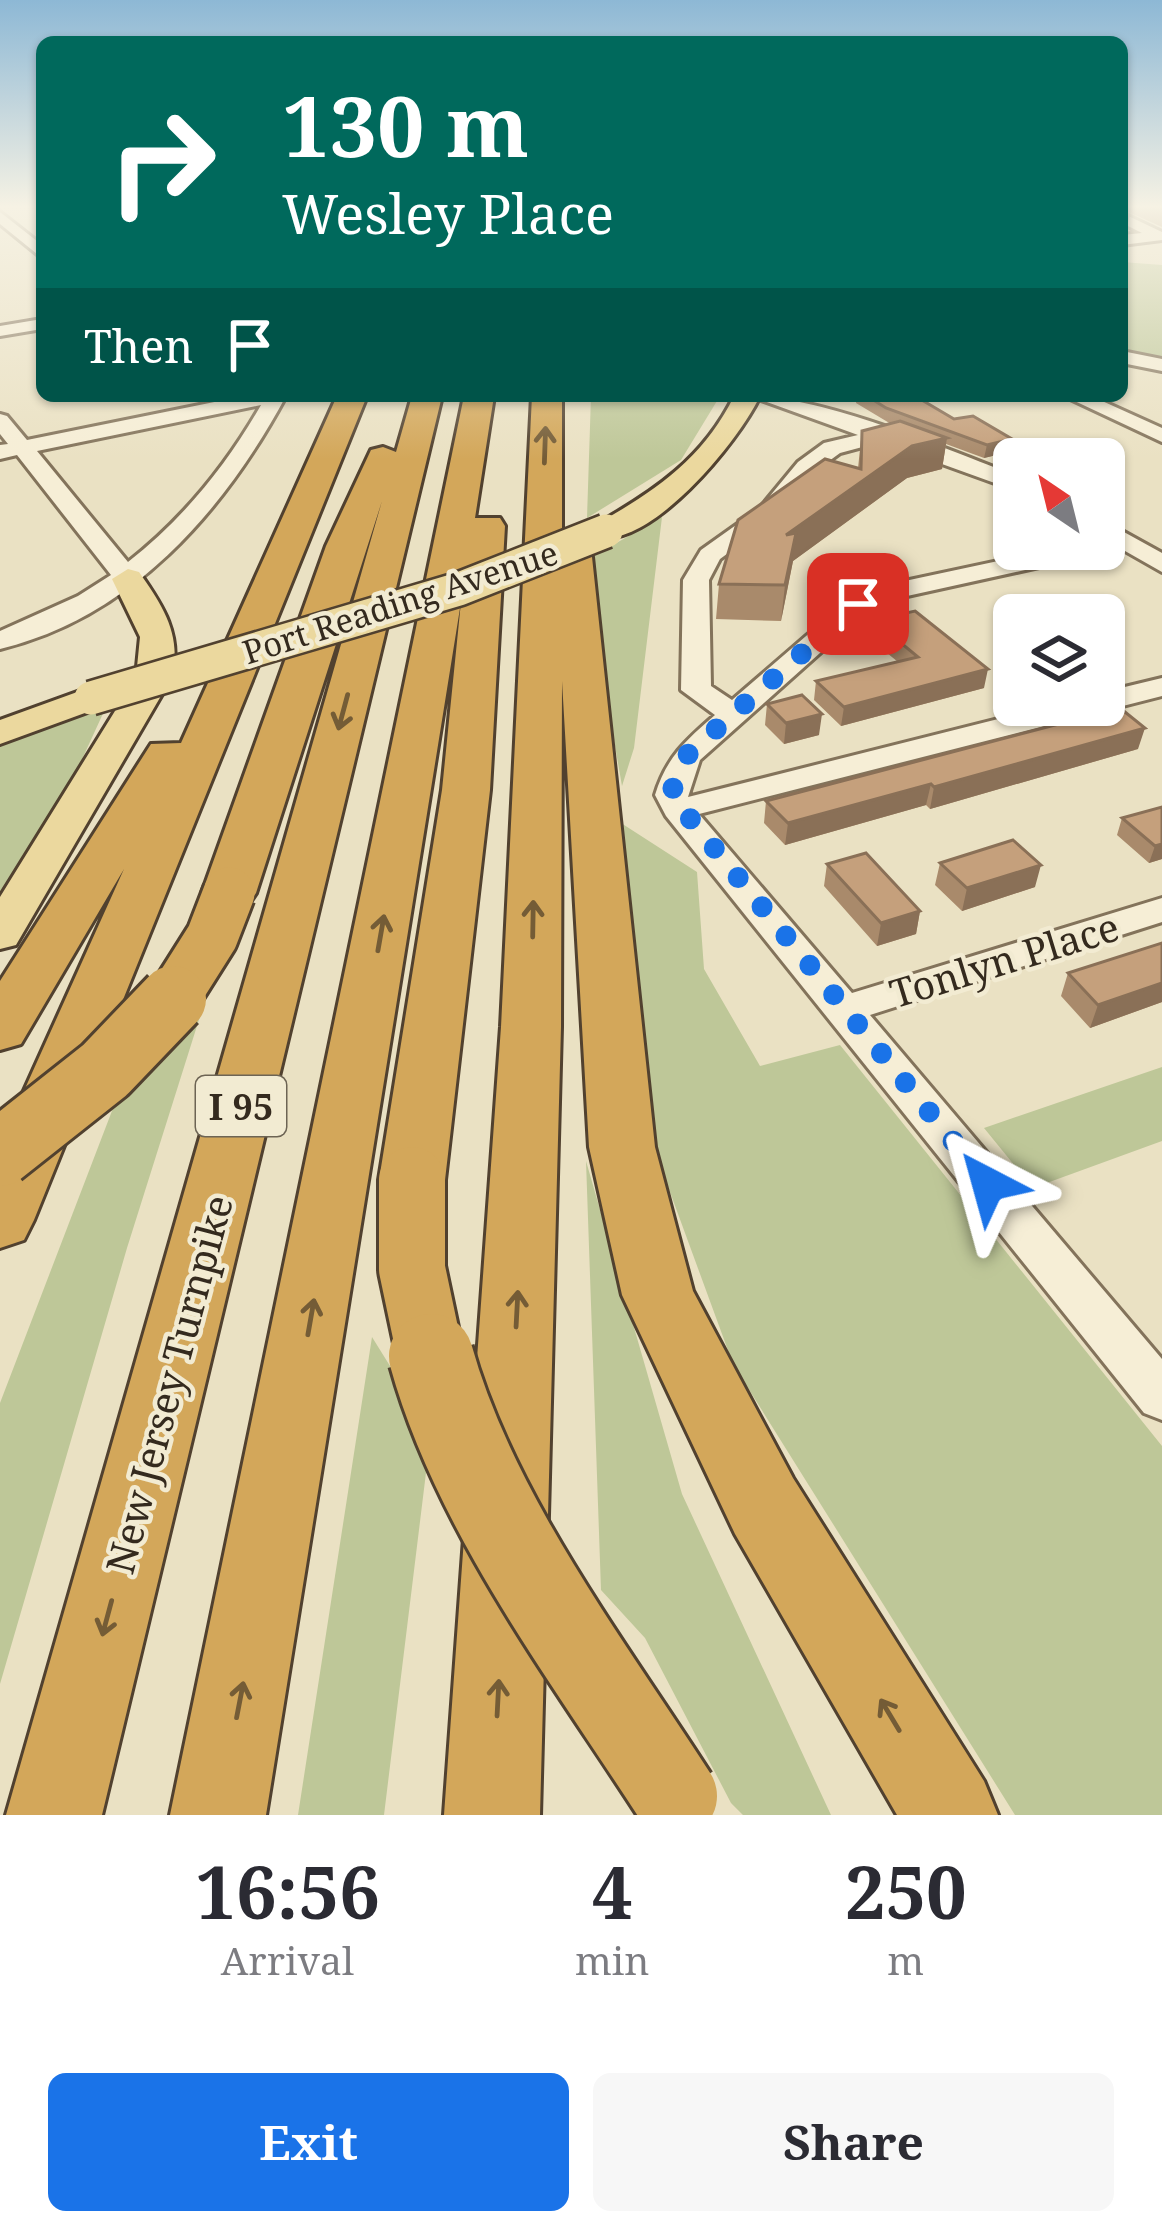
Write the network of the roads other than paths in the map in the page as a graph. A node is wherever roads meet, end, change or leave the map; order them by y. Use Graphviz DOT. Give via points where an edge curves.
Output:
graph roads {
  1 [pos="36,325"];
  2 [pos="0,331"];
  3 [pos="1128,358"];
  4 [pos="1162,364"];
  5 [pos="211,402"];
  6 [pos="216,402"];
  7 [pos="272,402"];
  8 [pos="349,402"];
  9 [pos="411,402"];
  10 [pos="425,402"];
  11 [pos="478,402"];
  12 [pos="496,402"];
  13 [pos="547,402"];
  14 [pos="744,402"];
  15 [pos="779,402"];
  16 [pos="1087,402"];
  17 [pos="0,420"];
  18 [pos="882,435"];
  19 [pos="1162,436"];
  20 [pos="255,439"];
  21 [pos="11,450"];
  22 [pos="993,475"];
  23 [pos="544,507"];
  24 [pos="1162,533"];
  25 [pos="1125,537"];
  26 [pos="1125,545"];
  27 [pos="1162,564"];
  28 [pos="279,566"];
  29 [pos="996,570"];
  30 [pos="128,579"];
  31 [pos="0,641"];
  32 [pos="1162,687"];
  33 [pos="1125,696"];
  34 [pos="91,698"];
  35 [pos="734,714"];
  36 [pos="0,724"];
  37 [pos="1007,726"];
  38 [pos="0,733"];
  39 [pos="678,809"];
  40 [pos="1162,910"];
  41 [pos="0,934"];
  42 [pos="845,1009"];
  43 [pos="0,1029"];
  44 [pos="0,1154"];
  45 [pos="0,1220"];
  46 [pos="1162,1397"];
  47 [pos="682,1806"];
  48 [pos="54,1815"];
  49 [pos="218,1815"];
  50 [pos="492,1815"];
  51 [pos="950,1815"];
  1 -- 2 [label="street"];
  3 -- 4 [label="street"];
  5 -- 21 [label="street"];
  6 -- 20 [label="street"];
  7 -- 20 [label="street"];
  8 -- 28 [label="highway"];
  9 -- 44 [label="highway, bridge" via="345,546 197,970 135,1045"];
  10 -- 48 [label="highway, New Jersey Turnpike / I 95, one-way"];
  49 -- 11 [label="highway, I 95, one-way"];
  12 -- 47 [label="highway, bridge" via="466,790 412,1180 416,1302 474,1460 536,1575"];
  23 -- 13 [label="highway, one-way"];
  14 -- 34 [label="main road, Port Reading Avenue, bridge" via="710,458 606,531 459,589"];
  15 -- 18 [label="street"];
  16 -- 19 [label="street"];
  17 -- 21 [label="street"];
  18 -- 22 [label="street"];
  18 -- 35 [label="street" via="832,448 806,467 786,497 710,555 696,580 697,690"];
  20 -- 30 [label="street" via="190,522"];
  21 -- 30 [label="street"];
  50 -- 23 [label="highway, one-way" via="531,1028"];
  51 -- 23 [label="highway, one-way" via="764,1506 658,1295 622,1148 571,539"];
  24 -- 25 [label="street"];
  26 -- 27 [label="street"];
  28 -- 43 [label="highway"];
  28 -- 45 [label="highway"];
  29 -- 35 [label="street" via="868,599"];
  30 -- 31 [label="street"];
  30 -- 41 [label="main road" via="160,645 154,676"];
  32 -- 33 [label="street"];
  34 -- 36 [label="main road, Port Reading Avenue"];
  34 -- 38 [label="main road"];
  35 -- 39 [label="street" via="679,767 671,795"];
  37 -- 39 [label="street"];
  39 -- 42 [label="street"];
  40 -- 42 [label="street, Tonlyn Place"];
  42 -- 46 [label="street"];
}
